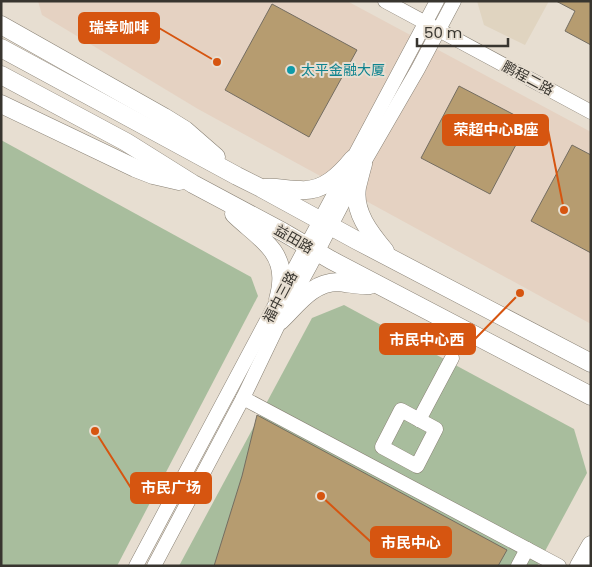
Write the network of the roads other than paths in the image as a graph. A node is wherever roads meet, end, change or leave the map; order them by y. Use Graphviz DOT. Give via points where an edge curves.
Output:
graph roads {
  1 [pos="385,1"];
  2 [pos="437,1"];
  3 [pos="454,1"];
  4 [pos="1,17"];
  5 [pos="425,23"];
  6 [pos="1,25"];
  7 [pos="439,30"];
  8 [pos="20,35"];
  9 [pos="1,48"];
  10 [pos="1,75"];
  11 [pos="1,104"];
  12 [pos="591,112"];
  13 [pos="358,162"];
  14 [pos="237,176"];
  15 [pos="193,184"];
  16 [pos="261,188"];
  17 [pos="219,198"];
  18 [pos="326,223"];
  19 [pos="312,249"];
  20 [pos="390,257"];
  21 [pos="374,284"];
  22 [pos="278,300"];
  23 [pos="280,321"];
  24 [pos="452,358"];
  25 [pos="589,362"];
  26 [pos="587,395"];
  27 [pos="243,398"];
  28 [pos="419,420"];
  29 [pos="399,456"];
  30 [pos="389,475"];
  31 [pos="591,545"];
  32 [pos="527,549"];
  33 [pos="136,566"];
  34 [pos="154,566"];
  35 [pos="518,566"];
  36 [pos="559,566"];
  37 [pos="580,566"];
  1 -- 5 [label="street, 鹏程二路"];
  2 -- 5 [label="street, 福中三路"];
  3 -- 7 [label="street, 福中三路"];
  4 -- 8 [label="main road"];
  5 -- 7 [label="street, 鹏程二路"];
  5 -- 13 [label="street, 福中三路"];
  6 -- 8 [label="main road"];
  7 -- 12 [label="street, 鹏程二路"];
  7 -- 13 [label="street, 福中三路"];
  8 -- 14 [label="main road" via="186,130"];
  9 -- 14 [label="main road, 益田路"];
  10 -- 15 [label="main road, 益田路" via="126,142"];
  11 -- 15 [label="main road" via="135,168"];
  13 -- 16 [label="main road" via="314,189"];
  13 -- 18 [label="street, 福中三路"];
  13 -- 20 [label="main road" via="356,198 361,216"];
  14 -- 16 [label="main road, 益田路"];
  15 -- 17 [label="main road, 益田路"];
  16 -- 18 [label="main road, 益田路"];
  17 -- 19 [label="main road, 益田路"];
  17 -- 22 [label="main road" via="271,247 281,273"];
  18 -- 19 [label="street, 福中三路"];
  18 -- 20 [label="main road, 益田路"];
  19 -- 21 [label="main road, 益田路"];
  19 -- 22 [label="street, 福中三路"];
  19 -- 23 [label="street, 福中三路"];
  20 -- 25 [label="main road, 益田路"];
  21 -- 23 [label="main road" via="362,286 336,282 317,288 304,296"];
  21 -- 26 [label="main road, 益田路"];
  22 -- 33 [label="street, 福中三路"];
  23 -- 27 [label="street, 福中三路"];
  24 -- 28 [label="street"];
  27 -- 30 [label="street"];
  27 -- 34 [label="street, 福中三路"];
  28 -- 29 [label="street" via="402,410 382,447"];
  28 -- 29 [label="street" via="436,429 417,466"];
  29 -- 30 [label="street"];
  30 -- 32 [label="street"];
  31 -- 37 [label="main road"];
  32 -- 35 [label="street"];
  32 -- 36 [label="street"];
}
